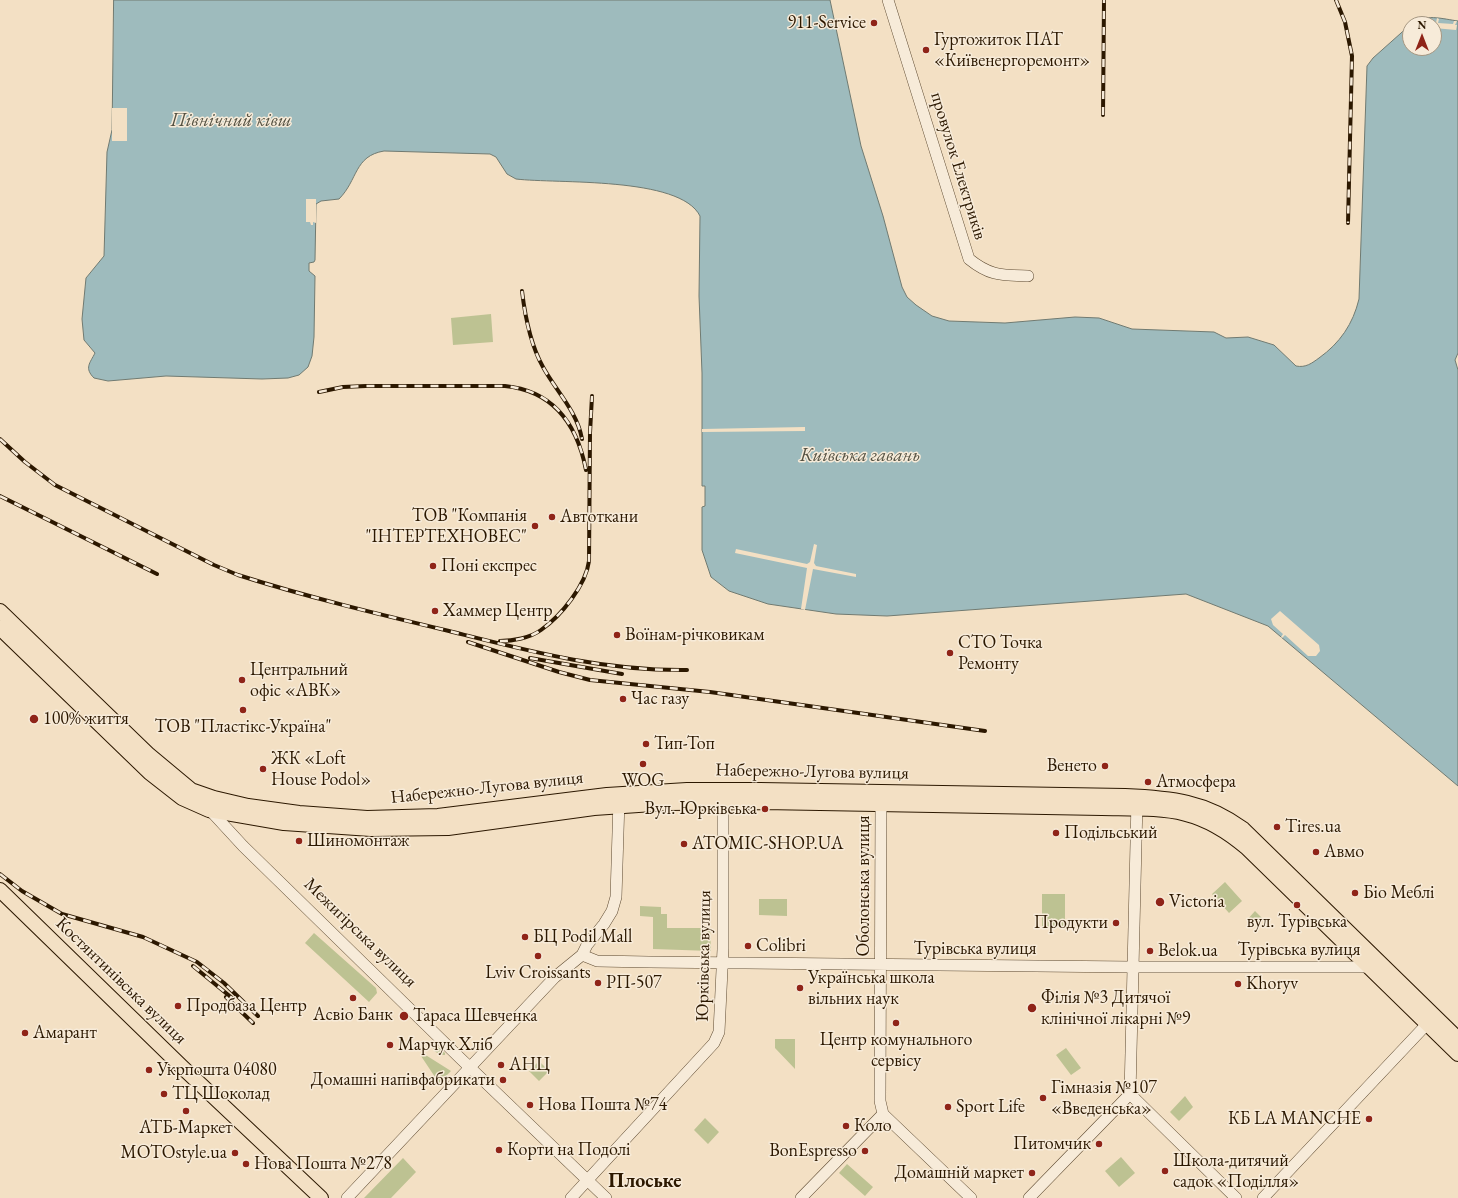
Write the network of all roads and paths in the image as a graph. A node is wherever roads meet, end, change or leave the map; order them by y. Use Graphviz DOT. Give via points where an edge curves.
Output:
graph roads {
  1 [pos="888,0"];
  2 [pos="1028,276"];
  3 [pos="0,611"];
  4 [pos="0,628"];
  5 [pos="191,790"];
  6 [pos="619,800"];
  7 [pos="723,802"];
  8 [pos="881,803"];
  9 [pos="1137,803"];
  10 [pos="210,810"];
  11 [pos="0,890"];
  12 [pos="582,955"];
  13 [pos="722,963"];
  14 [pos="1374,964"];
  15 [pos="881,965"];
  16 [pos="1132,967"];
  17 [pos="1427,1024"];
  18 [pos="1458,1038"];
  19 [pos="1458,1054"];
  20 [pos="470,1068"];
  21 [pos="1130,1094"];
  22 [pos="883,1114"];
  23 [pos="588,1181"];
  24 [pos="321,1198"];
  25 [pos="348,1198"];
  26 [pos="571,1198"];
  27 [pos="606,1198"];
  28 [pos="801,1198"];
  29 [pos="970,1198"];
  30 [pos="1029,1198"];
  31 [pos="1236,1198"];
  32 [pos="1262,1198"];
  1 -- 2 [label="street, провулок Електриків" via="969,259 983,270 1002,275"];
  3 -- 5 [label="main road, Межигірська вулиця" via="148,755"];
  4 -- 10 [label="main road, Межигірська вулиця" via="162,784 182,798"];
  5 -- 6 [label="main road, Набережно-Лугова вулиця" via="214,798 268,809 336,816 397,818"];
  5 -- 10 [label="street, Межигірська вулиця"];
  6 -- 7 [label="main road, Набережно-Лугова вулиця"];
  6 -- 9 [label="main road, Набережно-Лугова вулиця" via="752,790"];
  6 -- 10 [label="main road, Набережно-Лугова вулиця" via="448,828 398,830 309,826"];
  6 -- 12 [label="street" via="614,904 609,917"];
  7 -- 8 [label="main road, Набережно-Лугова вулиця"];
  7 -- 13 [label="street, Юрківська вулиця"];
  8 -- 9 [label="main road, Набережно-Лугова вулиця"];
  8 -- 15 [label="street, Оболонська вулиця"];
  9 -- 14 [label="main road, Набережно-Лугова вулиця" via="1200,817 1224,829"];
  9 -- 16 [label="street"];
  10 -- 20 [label="street, Межигірська вулиця" via="243,846"];
  11 -- 24 [label="main road, Костянтинівська вулиця"];
  12 -- 13 [label="street, Турівська вулиця" via="597,961"];
  12 -- 20 [label="street" via="555,977"];
  13 -- 15 [label="street, Турівська вулиця"];
  13 -- 23 [label="street, Юрківська вулиця" via="721,1027 714,1043"];
  14 -- 16 [label="street, Турівська вулиця"];
  14 -- 17 [label="main road"];
  14 -- 18 [label="main road"];
  15 -- 16 [label="street, Турівська вулиця"];
  15 -- 22 [label="street, Оболонська вулиця" via="880,1101"];
  16 -- 21 [label="street"];
  17 -- 19 [label="main road"];
  17 -- 32 [label="street"];
  20 -- 23 [label="street, Межигірська вулиця"];
  20 -- 25 [label="street"];
  21 -- 30 [label="street"];
  21 -- 31 [label="street"];
  22 -- 28 [label="street"];
  22 -- 29 [label="street"];
  23 -- 26 [label="street, Юрківська вулиця"];
  23 -- 27 [label="street, Межигірська вулиця"];
}
